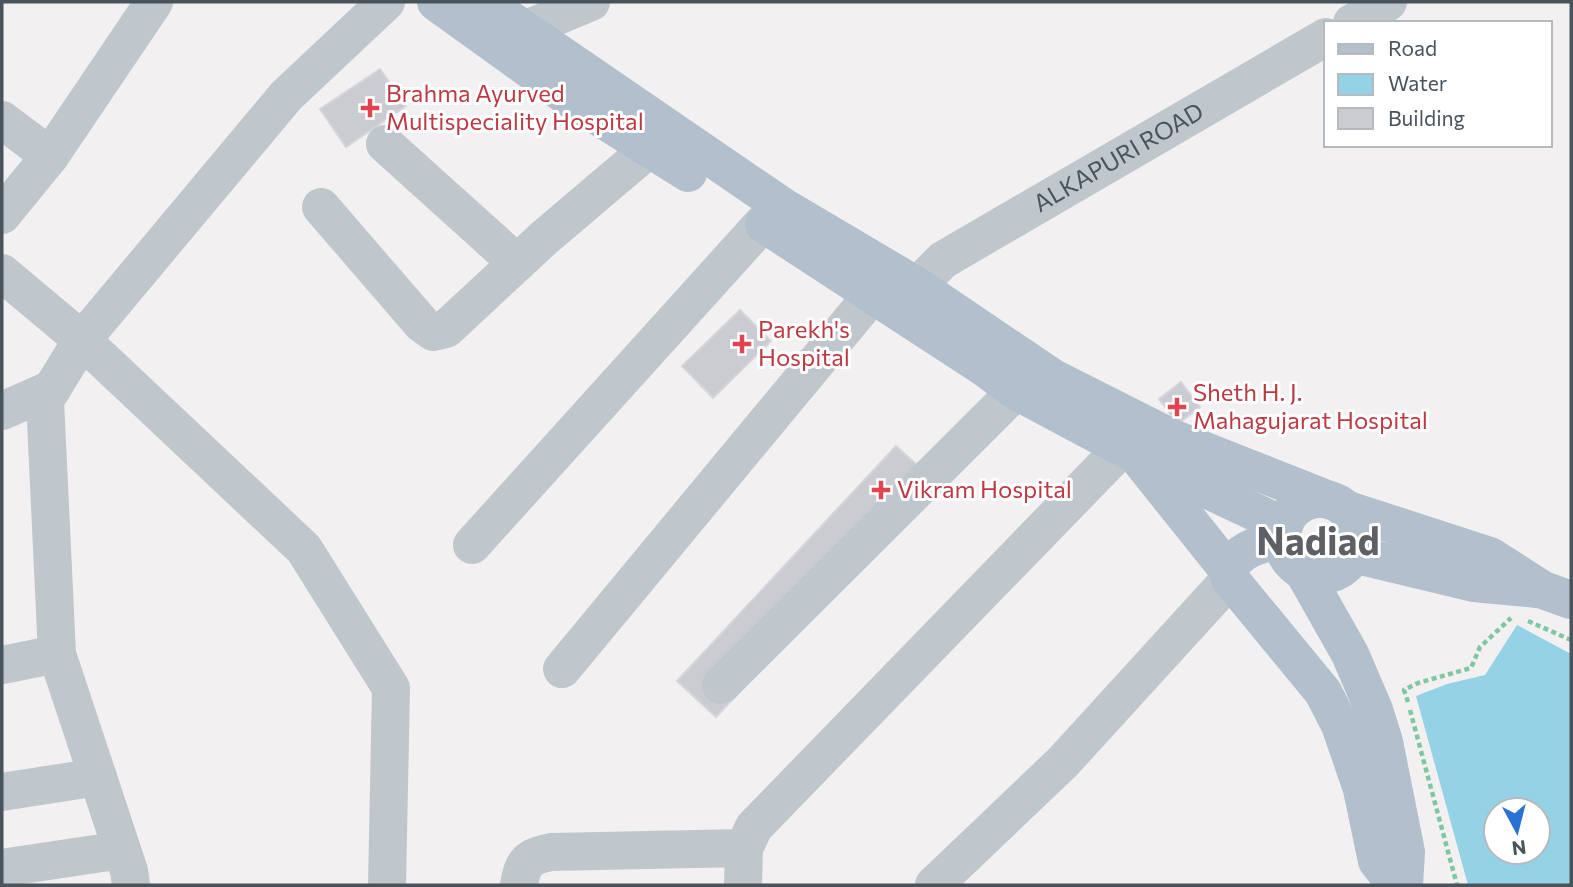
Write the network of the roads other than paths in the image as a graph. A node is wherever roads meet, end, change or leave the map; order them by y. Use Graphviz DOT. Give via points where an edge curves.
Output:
graph roads {
  1 [pos="154,2"];
  2 [pos="386,2"];
  3 [pos="436,2"];
  4 [pos="484,2"];
  5 [pos="591,2"];
  6 [pos="1388,2"];
  7 [pos="1355,21"];
  8 [pos="524,30"];
  9 [pos="1324,38"];
  10 [pos="2,120"];
  11 [pos="385,144"];
  12 [pos="650,148"];
  13 [pos="50,156"];
  14 [pos="321,207"];
  15 [pos="2,215"];
  16 [pos="763,223"];
  17 [pos="517,263"];
  18 [pos="2,273"];
  19 [pos="917,286"];
  20 [pos="872,295"];
  21 [pos="82,340"];
  22 [pos="52,389"];
  23 [pos="1016,391"];
  24 [pos="2,411"];
  25 [pos="1128,452"];
  26 [pos="1337,505"];
  27 [pos="1283,533"];
  28 [pos="472,545"];
  29 [pos="1353,554"];
  30 [pos="1303,571"];
  31 [pos="1229,574"];
  32 [pos="1547,603"];
  33 [pos="57,654"];
  34 [pos="2,665"];
  35 [pos="562,670"];
  36 [pos="721,685"];
  37 [pos="98,777"];
  38 [pos="2,792"];
  39 [pos="744,848"];
  40 [pos="2,868"];
  41 [pos="126,868"];
  42 [pos="951,877"];
  43 [pos="387,885"];
  44 [pos="519,885"];
  45 [pos="743,885"];
  46 [pos="1396,885"];
  47 [pos="1404,885"];
  1 -- 13 [label="street"];
  2 -- 21 [label="street" via="286,96"];
  3 -- 12 [label="main road" via="572,100"];
  4 -- 8 [label="main road"];
  5 -- 8 [label="street"];
  6 -- 7 [label="street"];
  8 -- 19 [label="main road" via="782,206"];
  9 -- 19 [label="street, ALKAPURI ROAD" via="943,260"];
  10 -- 13 [label="street"];
  11 -- 17 [label="street"];
  12 -- 16 [label="main road"];
  12 -- 17 [label="street"];
  13 -- 15 [label="street"];
  14 -- 17 [label="street" via="433,332 446,329"];
  16 -- 20 [label="main road"];
  16 -- 28 [label="street"];
  18 -- 21 [label="street"];
  19 -- 26 [label="main road" via="1053,378 1172,439"];
  20 -- 23 [label="main road"];
  20 -- 35 [label="street"];
  21 -- 22 [label="street"];
  21 -- 43 [label="street" via="304,549 391,688"];
  22 -- 24 [label="street"];
  22 -- 33 [label="street" via="46,400"];
  23 -- 25 [label="main road"];
  23 -- 36 [label="street"];
  25 -- 27 [label="main road"];
  25 -- 31 [label="main road"];
  25 -- 39 [label="street" via="754,827"];
  26 -- 27 [label="main road" via="1317,499 1305,502 1295,508"];
  26 -- 29 [label="main road" via="1355,523"];
  26 -- 32 [label="main road" via="1490,556"];
  27 -- 30 [label="main road" via="1284,551"];
  27 -- 31 [label="main road" via="1250,548 1233,561"];
  29 -- 30 [label="main road" via="1334,572"];
  29 -- 32 [label="main road"];
  30 -- 47 [label="main road" via="1350,654 1374,710 1406,852"];
  31 -- 42 [label="street" via="1063,762"];
  31 -- 46 [label="main road" via="1323,692 1362,789 1377,861"];
  33 -- 34 [label="street"];
  33 -- 37 [label="street"];
  37 -- 38 [label="street"];
  37 -- 41 [label="street"];
  39 -- 44 [label="street" via="551,852 534,856 522,867"];
  39 -- 45 [label="street"];
  40 -- 41 [label="street"];
}
